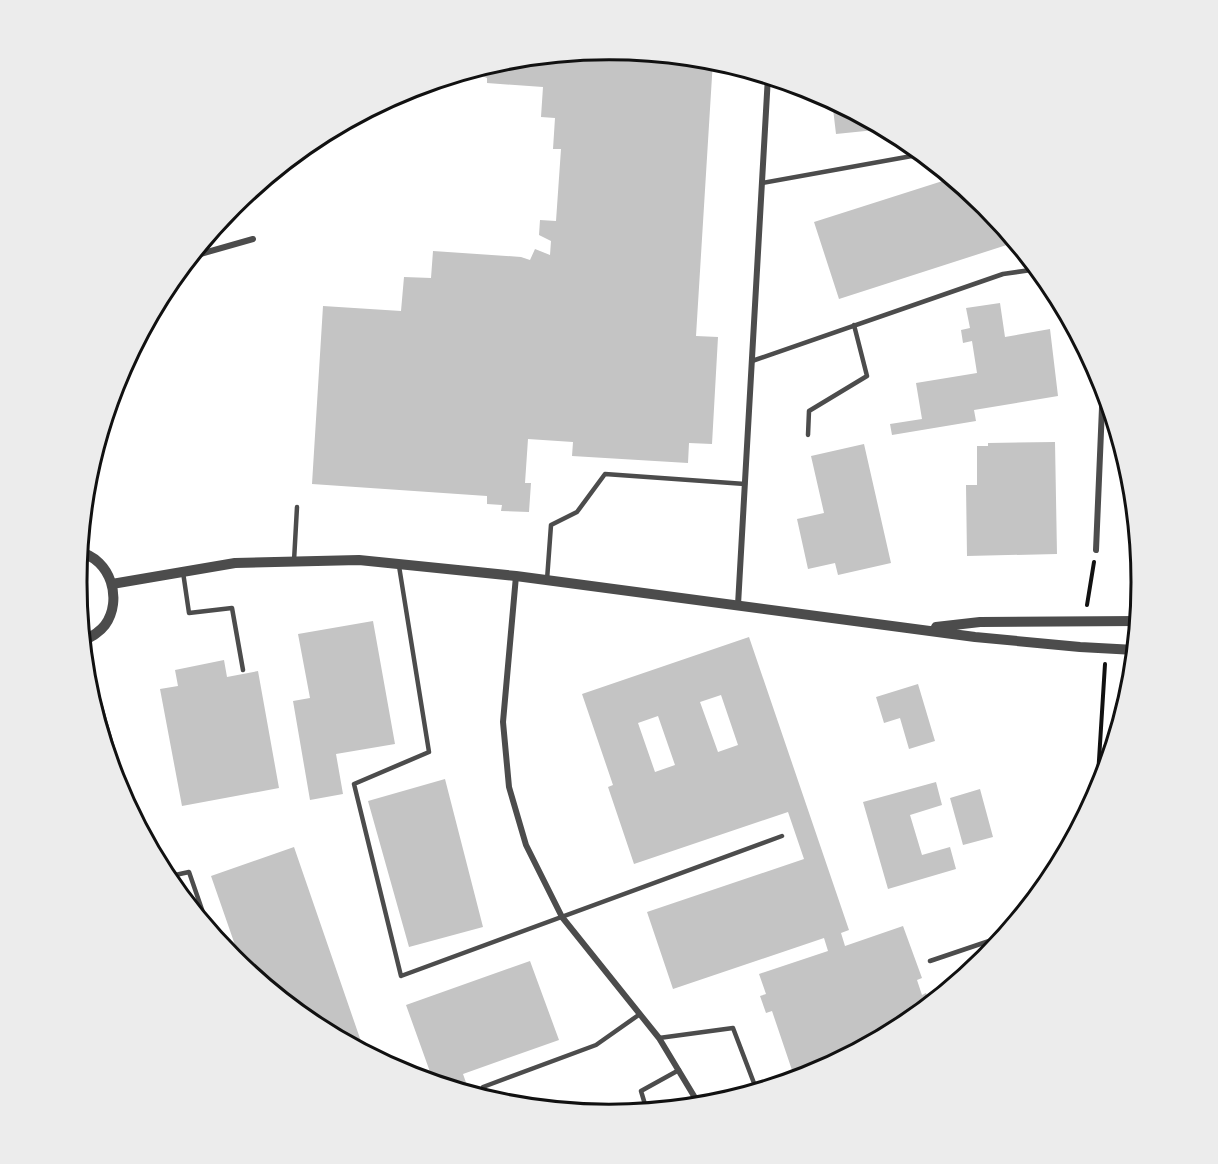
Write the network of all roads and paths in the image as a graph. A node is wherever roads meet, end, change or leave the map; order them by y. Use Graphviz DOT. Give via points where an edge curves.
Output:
graph roads {
  1 [pos="767,85"];
  2 [pos="911,156"];
  3 [pos="762,183"];
  4 [pos="253,239"];
  5 [pos="204,253"];
  6 [pos="1028,270"];
  7 [pos="854,326"];
  8 [pos="752,361"];
  9 [pos="1102,411"];
  10 [pos="808,435"];
  11 [pos="745,484"];
  12 [pos="297,507"];
  13 [pos="1096,550"];
  14 [pos="88,556"];
  15 [pos="294,561"];
  16 [pos="399,564"];
  17 [pos="183,572"];
  18 [pos="516,576"];
  19 [pos="547,580"];
  20 [pos="112,584"];
  21 [pos="738,605"];
  22 [pos="1130,621"];
  23 [pos="1084,623"];
  24 [pos="915,629"];
  25 [pos="90,637"];
  26 [pos="1106,648"];
  27 [pos="1127,649"];
  28 [pos="243,670"];
  29 [pos="1100,758"];
  30 [pos="782,836"];
  31 [pos="177,875"];
  32 [pos="201,907"];
  33 [pos="562,917"];
  34 [pos="986,942"];
  35 [pos="930,961"];
  36 [pos="640,1014"];
  37 [pos="659,1038"];
  38 [pos="679,1070"];
  39 [pos="754,1083"];
  40 [pos="483,1087"];
  41 [pos="695,1097"];
  42 [pos="645,1103"];
  1 -- 3 [label="street"];
  2 -- 3 [label="lane"];
  3 -- 8 [label="street"];
  4 -- 5 [label="street"];
  6 -- 7 [label="lane" via="1003,274"];
  7 -- 8 [label="lane"];
  7 -- 10 [label="lane" via="867,376 808,411"];
  8 -- 11 [label="street"];
  9 -- 13 [label="street"];
  11 -- 19 [label="lane" via="605,474 577,512 551,525"];
  11 -- 21 [label="street"];
  12 -- 15 [label="lane"];
  13 -- 23 [label="path"];
  14 -- 20 [label="street" via="106,571"];
  15 -- 16 [label="street"];
  15 -- 17 [label="street" via="235,563"];
  16 -- 18 [label="street"];
  16 -- 33 [label="lane" via="429,753 354,784 401,976"];
  17 -- 20 [label="street"];
  17 -- 28 [label="lane" via="189,613 232,608"];
  18 -- 19 [label="street"];
  18 -- 33 [label="street" via="503,722 508,787 526,845"];
  19 -- 21 [label="street"];
  20 -- 25 [label="street" via="112,613 105,626"];
  21 -- 24 [label="street"];
  22 -- 23 [label="street"];
  23 -- 24 [label="street" via="980,622"];
  24 -- 26 [label="street"];
  26 -- 27 [label="street"];
  26 -- 29 [label="path"];
  30 -- 33 [label="lane"];
  31 -- 32 [label="lane" via="189,872"];
  33 -- 36 [label="street"];
  34 -- 35 [label="lane"];
  36 -- 37 [label="street"];
  36 -- 40 [label="lane" via="596,1045"];
  37 -- 38 [label="street"];
  37 -- 39 [label="lane" via="733,1028"];
  38 -- 41 [label="street"];
  38 -- 42 [label="lane" via="641,1091"];
}
